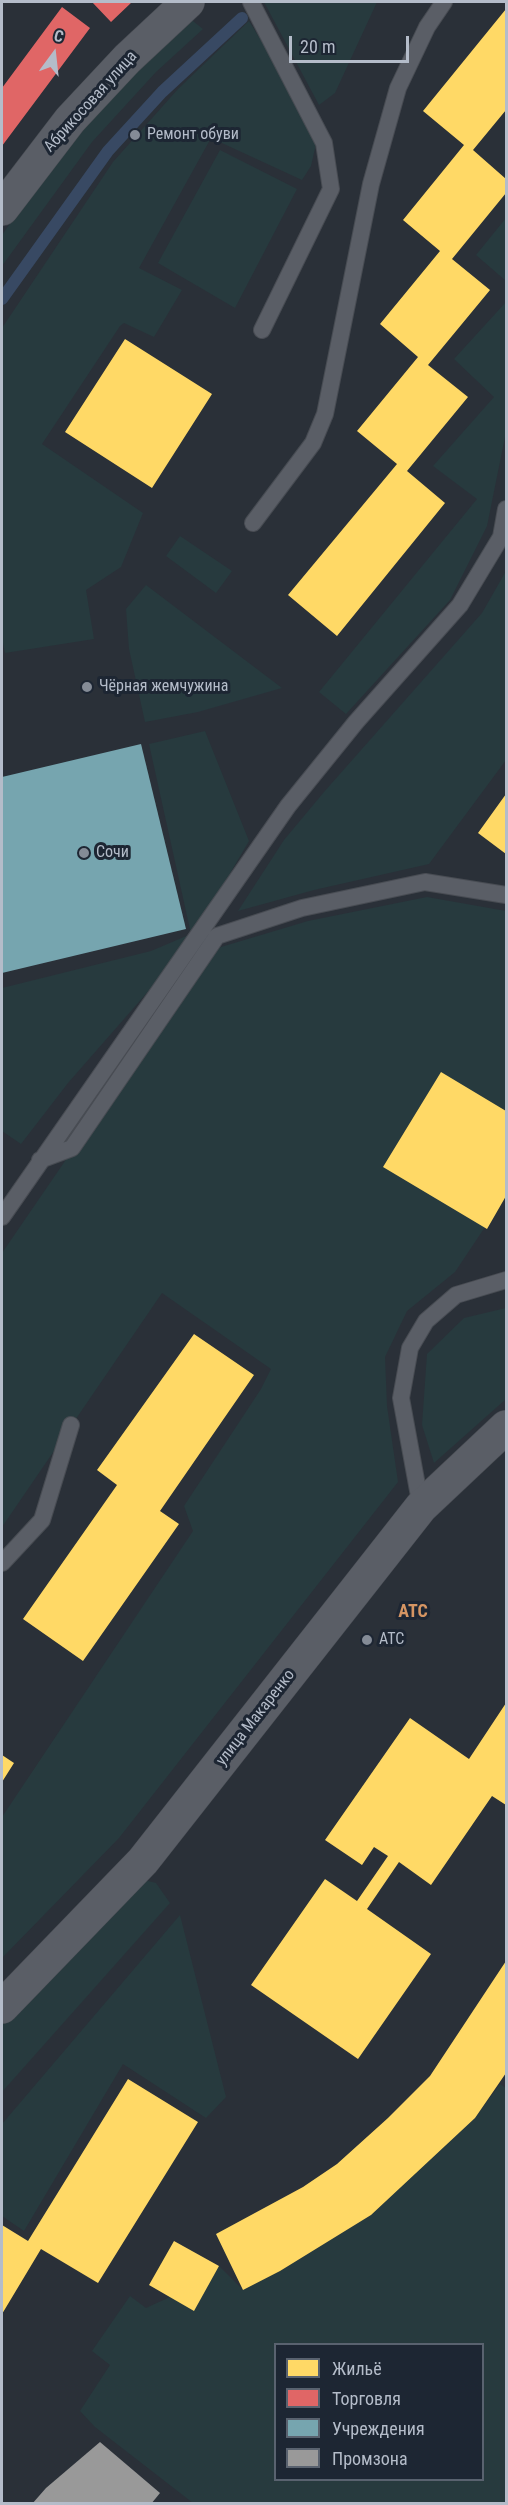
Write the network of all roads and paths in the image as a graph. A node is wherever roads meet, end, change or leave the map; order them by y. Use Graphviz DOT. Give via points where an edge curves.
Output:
graph roads {
  1 [pos="188,2"];
  2 [pos="251,2"];
  3 [pos="444,2"];
  4 [pos="2,206"];
  5 [pos="262,330"];
  6 [pos="507,509"];
  7 [pos="253,523"];
  8 [pos="507,895"];
  9 [pos="40,1160"];
  10 [pos="2,1217"];
  11 [pos="507,1280"];
  12 [pos="71,1425"];
  13 [pos="507,1427"];
  14 [pos="421,1507"];
  15 [pos="2,1563"];
  16 [pos="2,2007"];
  1 -- 4 [label="street, Абрикосовая улица" via="70,120"];
  2 -- 5 [label="lane" via="324,143 331,189"];
  3 -- 7 [label="lane" via="427,27 398,88 370,184 325,414 313,443"];
  6 -- 9 [label="lane" via="501,537 460,605 288,806"];
  8 -- 9 [label="lane" via="425,882 302,908 217,936 72,1148"];
  9 -- 10 [label="lane"];
  11 -- 14 [label="lane" via="456,1295 426,1321 410,1348 401,1398"];
  12 -- 15 [label="lane" via="42,1520"];
  13 -- 14 [label="street, улица Макаренко"];
  14 -- 16 [label="street, улица Макаренко" via="143,1861"];
}
